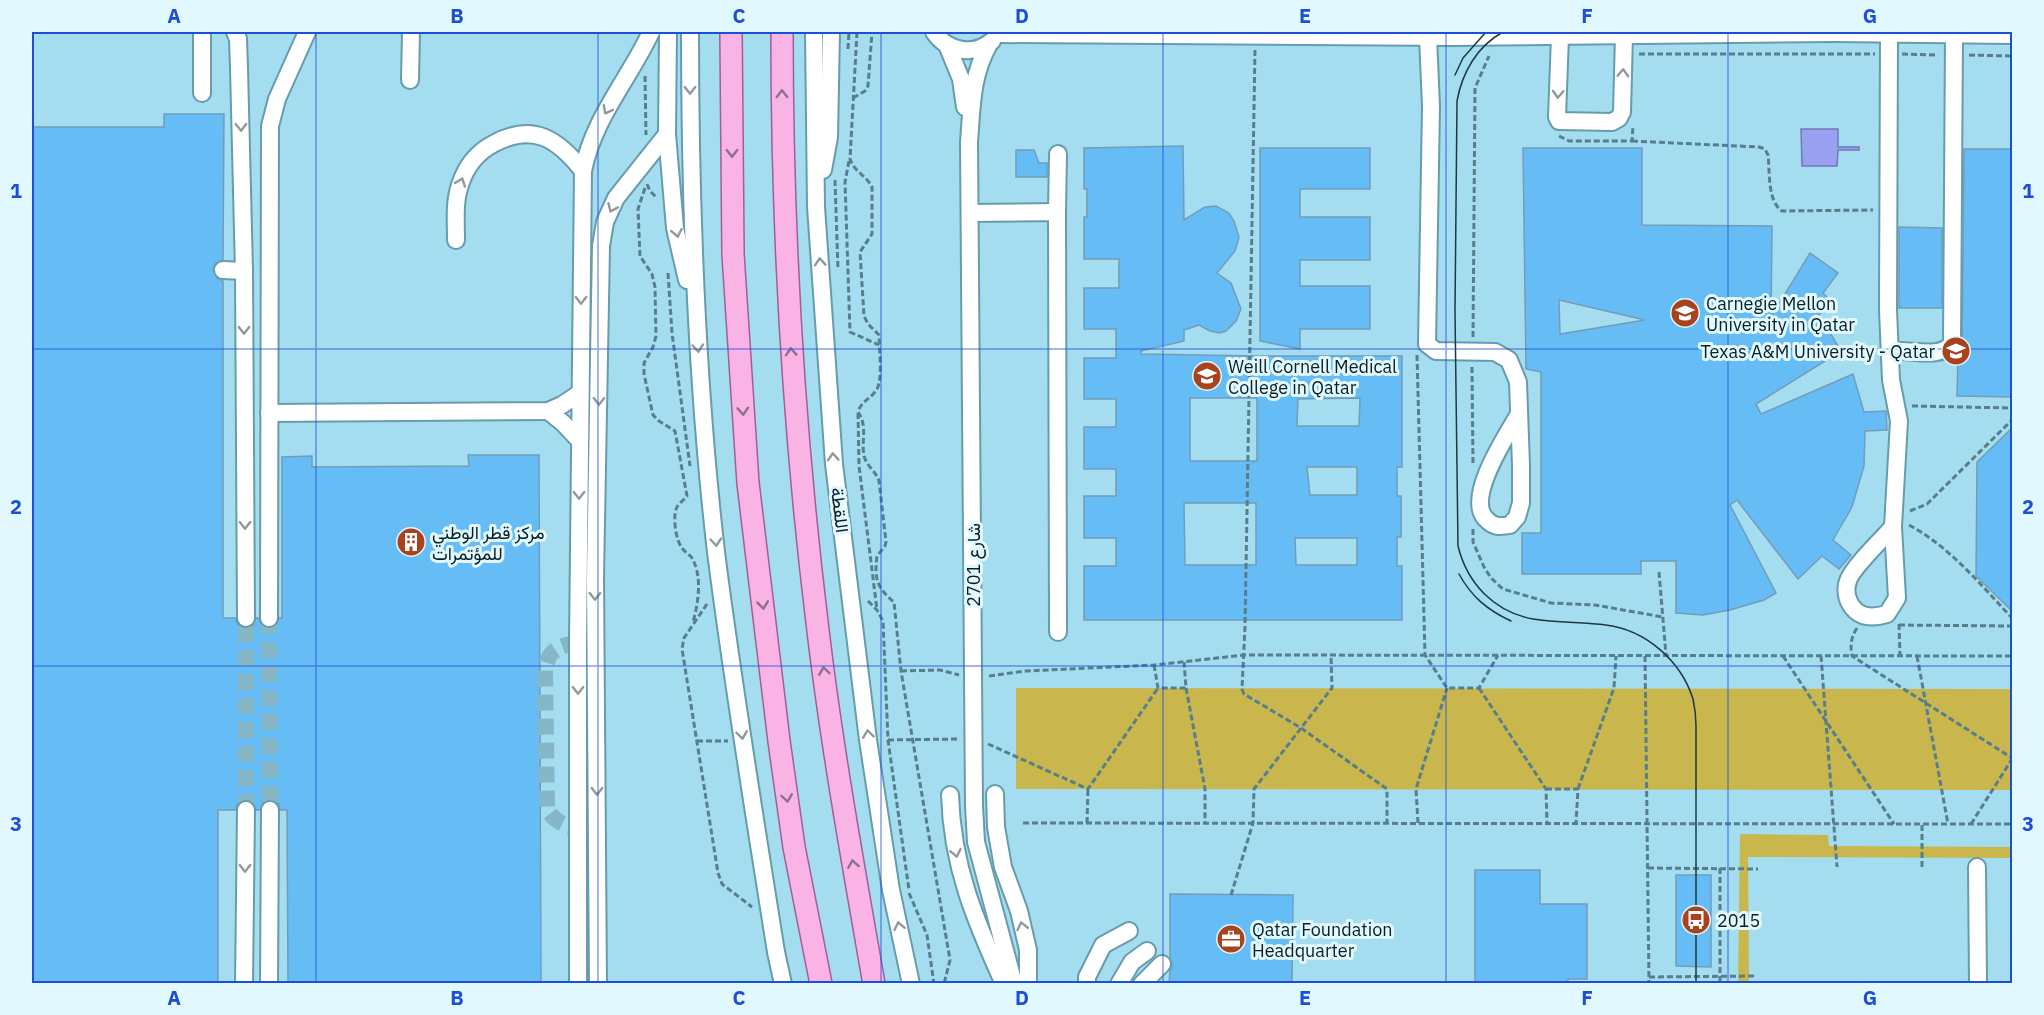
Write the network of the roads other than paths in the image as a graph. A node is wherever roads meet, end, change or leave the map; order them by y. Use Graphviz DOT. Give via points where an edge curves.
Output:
graph roads {
  1 [pos="202,32"];
  2 [pos="235,32"];
  3 [pos="307,32"];
  4 [pos="411,32"];
  5 [pos="651,32"];
  6 [pos="668,32"];
  7 [pos="690,32"];
  8 [pos="731,32"];
  9 [pos="782,32"];
  10 [pos="814,32"];
  11 [pos="831,32"];
  12 [pos="934,32"];
  13 [pos="1835,32"];
  14 [pos="1624,35"];
  15 [pos="1889,35"];
  16 [pos="1954,35"];
  17 [pos="2013,35"];
  18 [pos="996,36"];
  19 [pos="1560,36"];
  20 [pos="1428,37"];
  21 [pos="947,45"];
  22 [pos="410,80"];
  23 [pos="202,93"];
  24 [pos="667,134"];
  25 [pos="969,142"];
  26 [pos="1058,154"];
  27 [pos="583,171"];
  28 [pos="816,207"];
  29 [pos="1058,212"];
  30 [pos="970,213"];
  31 [pos="456,240"];
  32 [pos="223,270"];
  33 [pos="244,271"];
  34 [pos="696,322"];
  35 [pos="1901,351"];
  36 [pos="580,393"];
  37 [pos="548,411"];
  38 [pos="269,413"];
  39 [pos="1519,414"];
  40 [pos="579,440"];
  41 [pos="1894,522"];
  42 [pos="246,618"];
  43 [pos="269,618"];
  44 [pos="1058,632"];
  45 [pos="995,794"];
  46 [pos="950,795"];
  47 [pos="246,810"];
  48 [pos="270,810"];
  49 [pos="1977,867"];
  50 [pos="1130,931"];
  51 [pos="1147,951"];
  52 [pos="1162,964"];
  53 [pos="244,984"];
  54 [pos="269,984"];
  55 [pos="579,984"];
  56 [pos="598,984"];
  57 [pos="783,984"];
  58 [pos="821,984"];
  59 [pos="874,984"];
  60 [pos="911,984"];
  61 [pos="1004,984"];
  62 [pos="1014,984"];
  63 [pos="1028,984"];
  64 [pos="1087,984"];
  65 [pos="1119,984"];
  66 [pos="1142,984"];
  67 [pos="1978,984"];
  1 -- 23 [label="street"];
  2 -- 33 [label="street, one-way"];
  3 -- 38 [label="street" via="277,99 270,126"];
  4 -- 22 [label="street"];
  5 -- 27 [label="street, one-way" via="595,131"];
  6 -- 24 [label="street"];
  7 -- 34 [label="street, one-way"];
  8 -- 58 [label="main road, one-way" via="733,254 748,483 794,848"];
  59 -- 9 [label="main road, اللقطة, one-way" via="834,740 810,554 789,312 782,169"];
  10 -- 28 [label="street, اللقطة"];
  11 -- 28 [label="street" via="829,137"];
  12 -- 21 [label="street"];
  13 -- 14 [label="street"];
  13 -- 15 [label="street"];
  14 -- 19 [label="street"];
  19 -- 14 [label="street, one-way" via="1559,121 1612,122 1622,112"];
  15 -- 16 [label="street"];
  15 -- 41 [label="street" via="1888,310 1891,380 1899,421"];
  16 -- 17 [label="street"];
  16 -- 35 [label="street" via="1952,343 1940,352"];
  18 -- 20 [label="street"];
  18 -- 21 [label="street" via="980,49 958,50"];
  18 -- 25 [label="street, شارع 2701" via="975,75"];
  19 -- 20 [label="street"];
  20 -- 39 [label="street" via="1431,106 1427,344 1436,351 1495,352 1509,360 1518,382"];
  21 -- 25 [label="street, شارع 2701" via="961,79"];
  24 -- 34 [label="street, one-way" via="675,228"];
  24 -- 56 [label="street, one-way" via="616,198 601,246 595,577"];
  25 -- 30 [label="street, شارع 2701"];
  26 -- 29 [label="street"];
  31 -- 27 [label="street, one-way" via="457,199 468,167 482,150 507,136 547,138 564,148"];
  27 -- 36 [label="street, one-way"];
  60 -- 28 [label="street, اللقطة, one-way" via="891,890 868,740 835,476"];
  29 -- 30 [label="street"];
  29 -- 44 [label="street"];
  30 -- 62 [label="street, شارع 2701" via="976,842"];
  32 -- 33 [label="street"];
  33 -- 42 [label="street, one-way"];
  34 -- 57 [label="street, one-way" via="716,550 742,741"];
  36 -- 37 [label="street"];
  36 -- 40 [label="street"];
  37 -- 38 [label="street"];
  37 -- 40 [label="street"];
  38 -- 43 [label="street"];
  39 -- 39 [label="street" via="1521,503 1510,525 1498,527 1481,513 1480,495"];
  40 -- 55 [label="street, one-way"];
  41 -- 41 [label="street" via="1848,579 1850,604 1868,617 1887,614 1897,598"];
  63 -- 45 [label="street, one-way" via="1028,950 1003,867"];
  46 -- 61 [label="street, one-way" via="951,826 965,892"];
  47 -- 53 [label="street, one-way"];
  48 -- 54 [label="street"];
  49 -- 67 [label="street"];
  50 -- 64 [label="street" via="1103,945"];
  51 -- 65 [label="street" via="1132,962"];
  52 -- 66 [label="street"];
}
